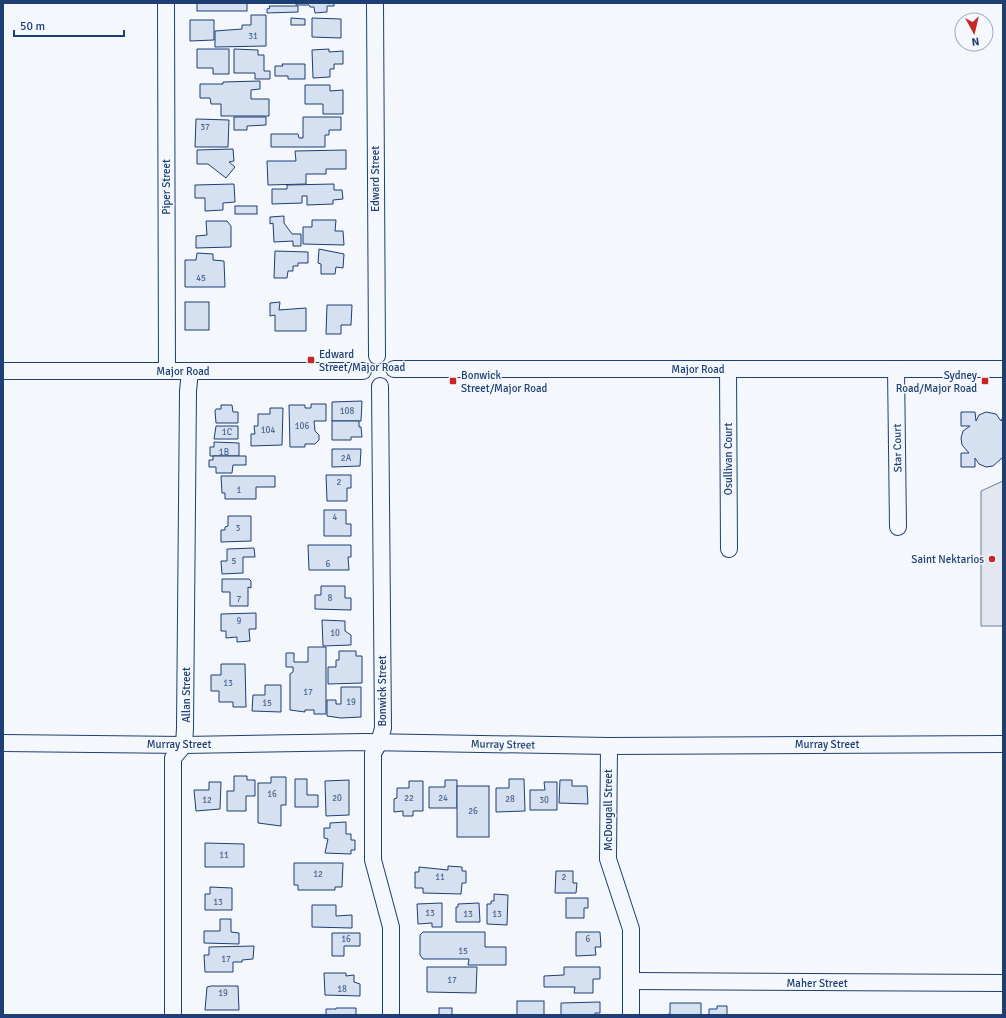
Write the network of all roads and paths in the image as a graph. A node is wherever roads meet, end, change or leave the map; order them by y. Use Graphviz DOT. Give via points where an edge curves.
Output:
graph roads {
  1 [pos="166,3"];
  2 [pos="375,3"];
  3 [pos="377,356"];
  4 [pos="394,369"];
  5 [pos="728,369"];
  6 [pos="896,369"];
  7 [pos="167,370"];
  8 [pos="1003,370"];
  9 [pos="3,371"];
  10 [pos="190,371"];
  11 [pos="363,371"];
  12 [pos="380,386"];
  13 [pos="898,527"];
  14 [pos="729,549"];
  15 [pos="3,743"];
  16 [pos="379,743"];
  17 [pos="1003,744"];
  18 [pos="184,745"];
  19 [pos="609,746"];
  20 [pos="631,981"];
  21 [pos="1003,983"];
  22 [pos="173,1015"];
  23 [pos="391,1015"];
  24 [pos="631,1015"];
  1 -- 7 [label="street, Piper Street"];
  2 -- 3 [label="street, Edward Street"];
  3 -- 4 [label="street" via="386,358"];
  3 -- 11 [label="street" via="366,363"];
  4 -- 5 [label="street, Major Road"];
  4 -- 12 [label="street" via="392,378"];
  5 -- 6 [label="street, Major Road"];
  5 -- 14 [label="street, Osullivan Court"];
  6 -- 8 [label="street, Major Road"];
  6 -- 13 [label="street, Star Court"];
  7 -- 9 [label="street, Major Road"];
  7 -- 10 [label="street, Major Road"];
  10 -- 11 [label="street, Major Road"];
  10 -- 18 [label="street, Allan Street"];
  11 -- 12 [label="street" via="368,382"];
  12 -- 16 [label="street, Bonwick Street" via="383,728"];
  15 -- 18 [label="street, Murray Street"];
  16 -- 18 [label="street, Murray Street"];
  16 -- 19 [label="street, Murray Street"];
  16 -- 23 [label="street, Bonwick Street" via="373,753 373,860 391,927"];
  17 -- 19 [label="street, Murray Street"];
  18 -- 22 [label="street" via="173,758"];
  19 -- 20 [label="street, McDougall Street" via="608,859 631,929"];
  20 -- 21 [label="street, Maher Street"];
  20 -- 24 [label="street, McDougall Street"];
}
